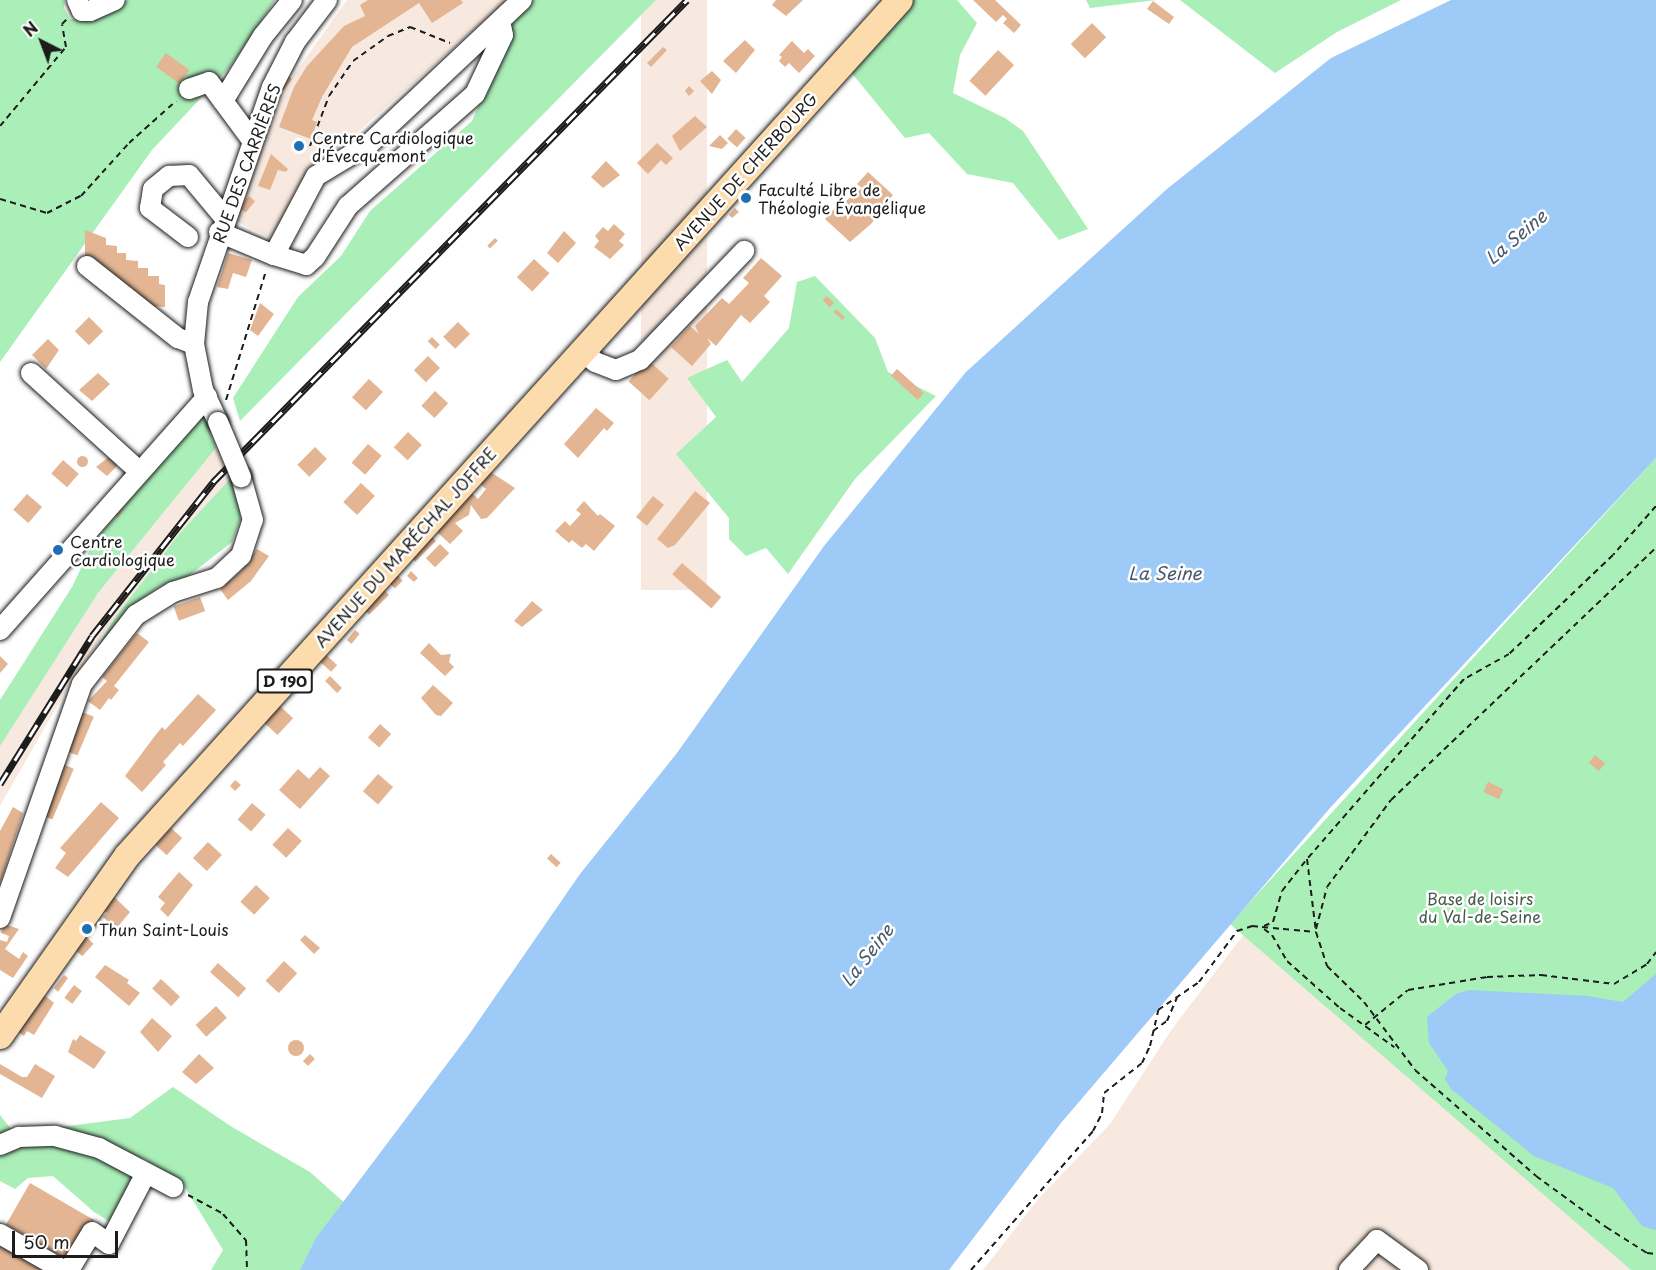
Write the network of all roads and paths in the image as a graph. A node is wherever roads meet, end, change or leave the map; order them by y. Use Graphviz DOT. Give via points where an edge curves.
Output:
graph roads {
  1 [pos="115,0"];
  2 [pos="292,0"];
  3 [pos="522,0"];
  4 [pos="900,0"];
  5 [pos="321,2"];
  6 [pos="78,4"];
  7 [pos="500,21"];
  8 [pos="458,41"];
  9 [pos="189,89"];
  10 [pos="223,101"];
  11 [pos="0,126"];
  12 [pos="251,139"];
  13 [pos="310,146"];
  14 [pos="0,199"];
  15 [pos="221,225"];
  16 [pos="188,237"];
  17 [pos="744,250"];
  18 [pos="274,255"];
  19 [pos="87,266"];
  20 [pos="194,345"];
  21 [pos="585,345"];
  22 [pos="31,373"];
  23 [pos="207,397"];
  24 [pos="218,422"];
  25 [pos="139,471"];
  26 [pos="1656,507"];
  27 [pos="1656,548"];
  28 [pos="0,630"];
  29 [pos="1308,858"];
  30 [pos="0,918"];
  31 [pos="1261,927"];
  32 [pos="1316,932"];
  33 [pos="1656,952"];
  34 [pos="1177,998"];
  35 [pos="1373,1019"];
  36 [pos="1365,1025"];
  37 [pos="1152,1032"];
  38 [pos="0,1036"];
  39 [pos="1398,1050"];
  40 [pos="0,1145"];
  41 [pos="146,1173"];
  42 [pos="173,1186"];
  43 [pos="0,1234"];
  44 [pos="1656,1254"];
  45 [pos="63,1270"];
  46 [pos="69,1270"];
  47 [pos="247,1270"];
  48 [pos="971,1270"];
  49 [pos="1349,1270"];
  50 [pos="1418,1270"];
  1 -- 6 [label="street" via="90,11"];
  2 -- 10 [label="street" via="263,36"];
  3 -- 7 [label="street"];
  4 -- 21 [label="main road, AVENUE DE CHERBOURG / D 190"];
  5 -- 12 [label="street, RUE DES CARRIÈRES" via="295,42"];
  6 -- 11 [label="path" via="62,24 66,46"];
  7 -- 18 [label="street" via="369,144 315,176"];
  7 -- 18 [label="street" via="503,35 474,94 348,206 306,265"];
  8 -- 13 [label="path" via="450,43 410,27 388,36 353,61 329,96"];
  9 -- 10 [label="street" via="209,82"];
  9 -- 14 [label="path" via="129,143 81,196 47,213"];
  10 -- 12 [label="street"];
  12 -- 15 [label="street, RUE DES CARRIÈRES"];
  15 -- 16 [label="street" via="189,175 169,176 153,189 150,207"];
  15 -- 18 [label="street"];
  15 -- 20 [label="street, RUE DES CARRIÈRES" via="198,302"];
  17 -- 21 [label="street" via="640,360 616,370 595,362"];
  18 -- 24 [label="path" via="258,286 240,363"];
  19 -- 20 [label="street" via="178,338"];
  20 -- 23 [label="street, RUE DES CARRIÈRES"];
  21 -- 38 [label="main road, AVENUE DU MARÉCHAL JOFFRE / D 190" via="127,856"];
  22 -- 25 [label="street"];
  23 -- 24 [label="street, RUE DES CARRIÈRES"];
  23 -- 25 [label="street"];
  24 -- 30 [label="street, RUE DES CARRIÈRES, bridge" via="252,504 253,520 241,556 217,579 173,592 136,615 82,684"];
  25 -- 28 [label="street"];
  26 -- 29 [label="path" via="1613,555 1509,654 1464,679"];
  27 -- 32 [label="path" via="1391,800 1327,887"];
  29 -- 31 [label="path" via="1282,891 1273,922"];
  29 -- 32 [label="path"];
  31 -- 32 [label="path"];
  31 -- 34 [label="path" via="1237,931 1199,982"];
  31 -- 36 [label="path" via="1272,935 1287,961"];
  32 -- 35 [label="path" via="1327,966 1364,1002"];
  33 -- 35 [label="path" via="1647,963 1614,984 1541,975 1487,977 1408,990"];
  34 -- 37 [label="path" via="1167,1021"];
  34 -- 37 [label="path" via="1158,1010"];
  35 -- 36 [label="path"];
  35 -- 39 [label="path"];
  36 -- 39 [label="path"];
  37 -- 48 [label="path" via="1142,1063 1104,1093 1102,1113 1093,1131"];
  39 -- 44 [label="path" via="1415,1070 1536,1176 1614,1232 1647,1253"];
  40 -- 41 [label="street" via="19,1137 55,1136 99,1148"];
  41 -- 42 [label="street"];
  41 -- 46 [label="street" via="109,1244 92,1232"];
  42 -- 47 [label="path" via="223,1214 246,1240"];
  43 -- 45 [label="street"];
  49 -- 50 [label="street" via="1377,1239"];
}
